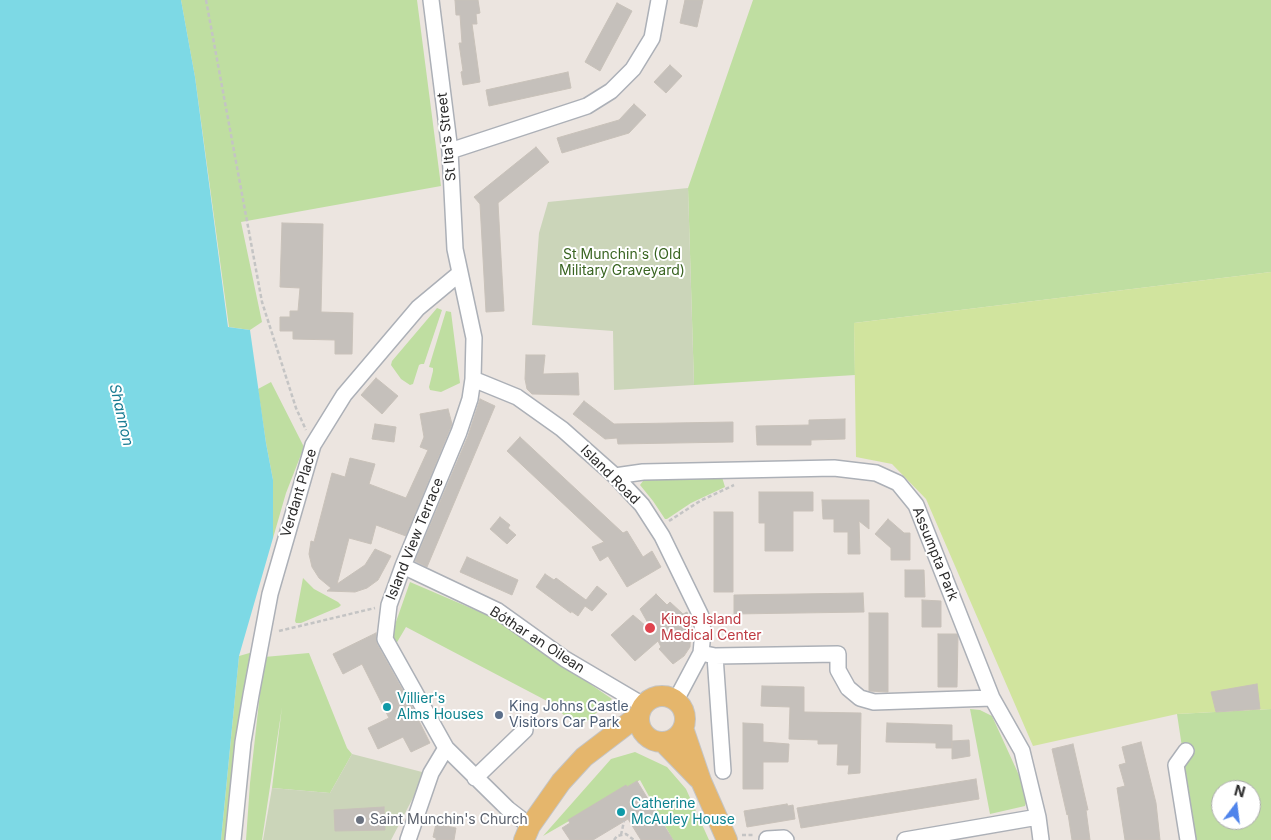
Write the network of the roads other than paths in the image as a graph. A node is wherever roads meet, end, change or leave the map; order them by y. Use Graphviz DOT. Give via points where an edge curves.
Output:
graph roads {
  1 [pos="431,0"];
  2 [pos="659,0"];
  3 [pos="450,151"];
  4 [pos="460,273"];
  5 [pos="473,379"];
  6 [pos="615,476"];
  7 [pos="403,566"];
  8 [pos="708,655"];
  9 [pos="992,698"];
  10 [pos="676,700"];
  11 [pos="641,710"];
  12 [pos="683,728"];
  13 [pos="525,730"];
  14 [pos="607,738"];
  15 [pos="655,739"];
  16 [pos="446,748"];
  17 [pos="1186,751"];
  18 [pos="723,771"];
  19 [pos="475,778"];
  20 [pos="701,781"];
  21 [pos="1038,817"];
  22 [pos="527,833"];
  23 [pos="726,838"];
  24 [pos="767,839"];
  25 [pos="233,840"];
  26 [pos="408,840"];
  27 [pos="786,840"];
  28 [pos="905,840"];
  29 [pos="1041,840"];
  30 [pos="1188,840"];
  1 -- 3 [label="street, St Ita's Street"];
  2 -- 3 [label="street" via="652,38 633,69 611,90 587,106"];
  3 -- 4 [label="street, St Ita's Street" via="455,249"];
  4 -- 5 [label="street" via="474,338"];
  4 -- 25 [label="street, Verdant Place" via="418,308 344,395 313,445 270,594 244,742"];
  5 -- 6 [label="street, Island Road" via="517,397 562,429"];
  5 -- 7 [label="street, Island View Terrace" via="459,432"];
  6 -- 8 [label="street, Island Road" via="642,505 659,531 701,616"];
  6 -- 9 [label="street, Assumpta Park" via="643,472 834,468 876,473 898,483 916,505"];
  7 -- 11 [label="street, Bóthar an Oilean" via="498,612"];
  7 -- 16 [label="street, Island View Terrace" via="389,605 384,639"];
  8 -- 9 [label="street" via="838,654 838,670 848,688 860,698 874,702"];
  8 -- 10 [label="street, Island Road"];
  8 -- 18 [label="street"];
  9 -- 21 [label="street, Assumpta Park" via="1022,752"];
  10 -- 11 [label="main road" via="655,696"];
  10 -- 12 [label="main road" via="684,713"];
  11 -- 14 [label="main road"];
  11 -- 15 [label="main road" via="639,723 642,730"];
  12 -- 15 [label="main road" via="675,738"];
  12 -- 20 [label="main road"];
  13 -- 19 [label="street"];
  14 -- 15 [label="main road"];
  14 -- 22 [label="main road" via="561,782"];
  15 -- 20 [label="main road"];
  16 -- 19 [label="street, Island View Terrace"];
  16 -- 26 [label="street" via="431,773"];
  17 -- 30 [label="street" via="1176,766"];
  19 -- 22 [label="street, Island View Terrace"];
  20 -- 23 [label="main road"];
  21 -- 28 [label="street"];
  21 -- 29 [label="street, Assumpta Park"];
  24 -- 27 [label="street"];
}
